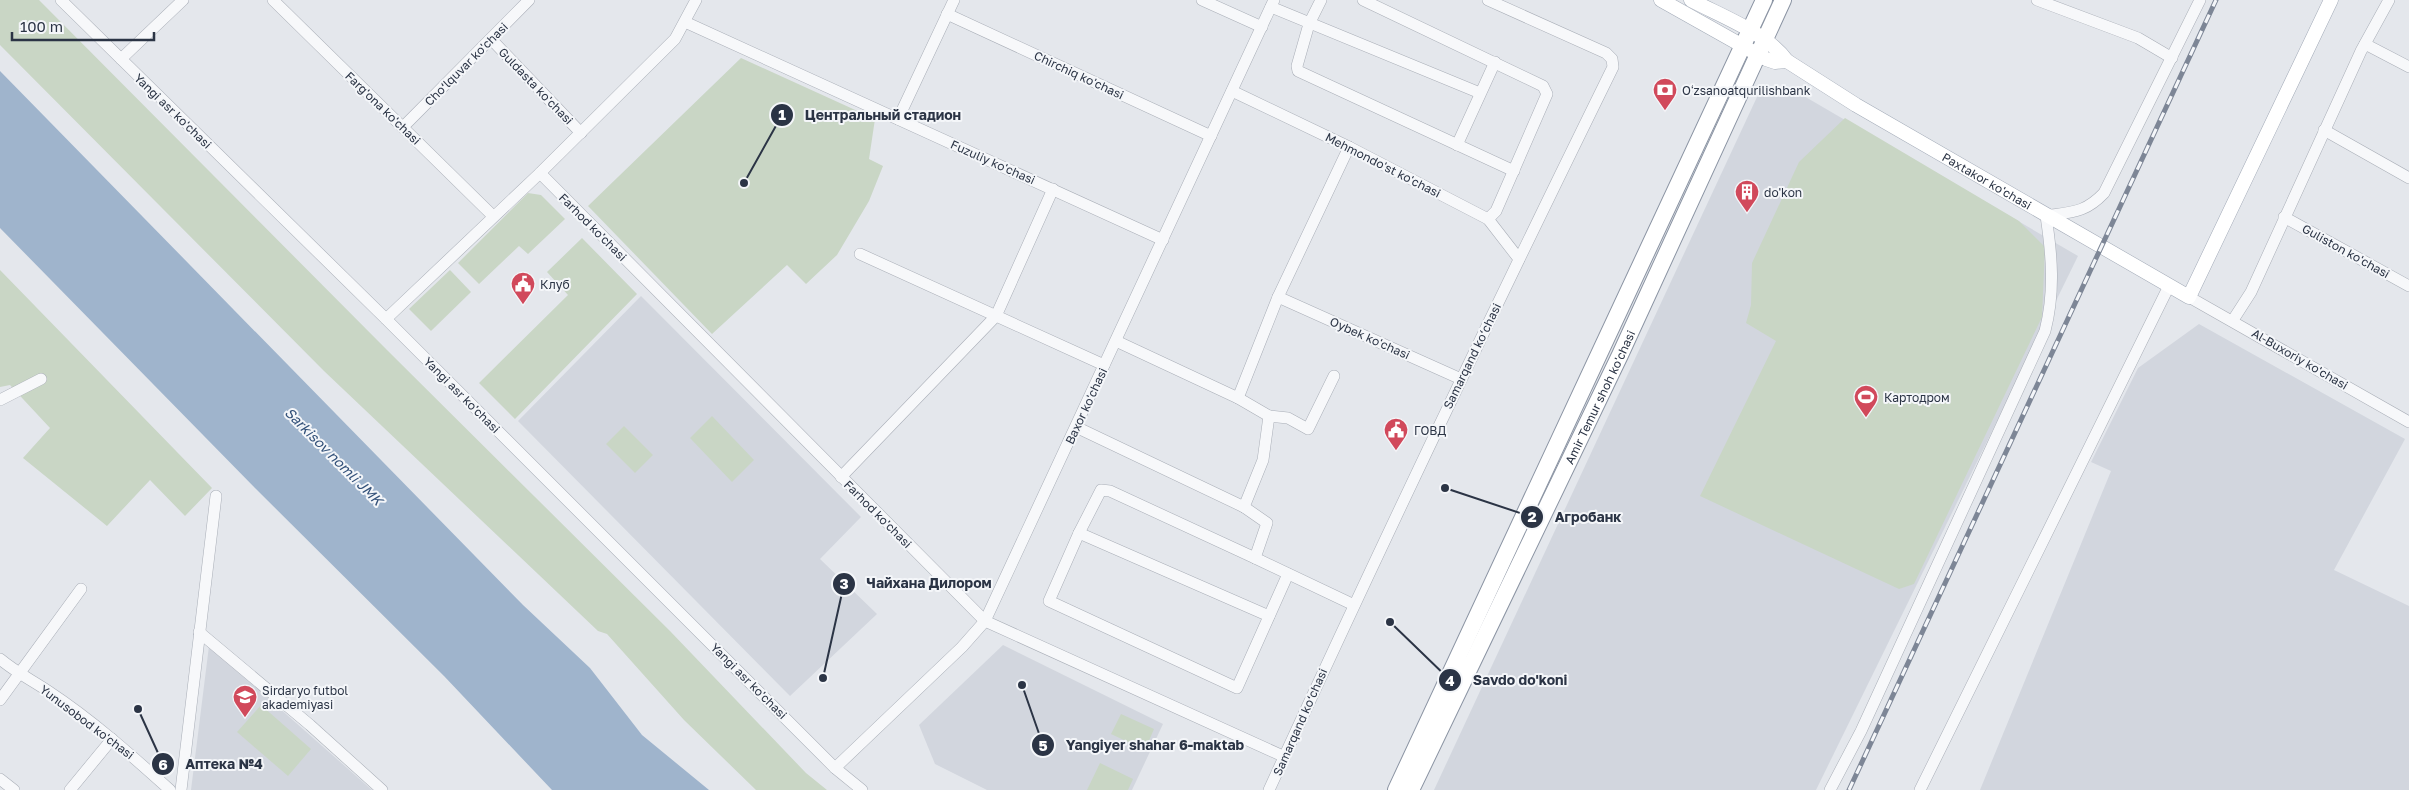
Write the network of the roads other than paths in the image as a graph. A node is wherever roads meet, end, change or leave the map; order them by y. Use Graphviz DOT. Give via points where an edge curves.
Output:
graph roads {
  1 [pos="61,0"];
  2 [pos="182,0"];
  3 [pos="273,0"];
  4 [pos="529,0"];
  5 [pos="696,0"];
  6 [pos="954,0"];
  7 [pos="1202,0"];
  8 [pos="1321,0"];
  9 [pos="1363,0"];
  10 [pos="1488,0"];
  11 [pos="1662,0"];
  12 [pos="1691,0"];
  13 [pos="1764,0"];
  14 [pos="1783,0"];
  15 [pos="2037,0"];
  16 [pos="2200,0"];
  17 [pos="2332,0"];
  18 [pos="2389,0"];
  19 [pos="1273,4"];
  20 [pos="947,14"];
  21 [pos="685,22"];
  22 [pos="1309,24"];
  23 [pos="1262,27"];
  24 [pos="1749,31"];
  25 [pos="491,39"];
  26 [pos="1765,40"];
  27 [pos="2365,44"];
  28 [pos="1741,46"];
  29 [pos="1758,55"];
  30 [pos="2172,58"];
  31 [pos="121,59"];
  32 [pos="1787,61"];
  33 [pos="1495,62"];
  34 [pos="2409,67"];
  35 [pos="1232,91"];
  36 [pos="1480,93"];
  37 [pos="898,119"];
  38 [pos="403,127"];
  39 [pos="2324,130"];
  40 [pos="581,133"];
  41 [pos="1211,136"];
  42 [pos="1456,145"];
  43 [pos="1349,147"];
  44 [pos="1514,171"];
  45 [pos="540,174"];
  46 [pos="2409,178"];
  47 [pos="1053,189"];
  48 [pos="493,216"];
  49 [pos="2046,216"];
  50 [pos="2284,217"];
  51 [pos="1488,219"];
  52 [pos="1163,240"];
  53 [pos="860,254"];
  54 [pos="1519,259"];
  55 [pos="2169,286"];
  56 [pos="2409,286"];
  57 [pos="1278,297"];
  58 [pos="2189,297"];
  59 [pos="996,316"];
  60 [pos="386,319"];
  61 [pos="2233,320"];
  62 [pos="1116,341"];
  63 [pos="1602,347"];
  64 [pos="1620,355"];
  65 [pos="1104,366"];
  66 [pos="1334,376"];
  67 [pos="41,379"];
  68 [pos="1461,379"];
  69 [pos="1238,398"];
  70 [pos="0,400"];
  71 [pos="1269,416"];
  72 [pos="2409,422"];
  73 [pos="1076,427"];
  74 [pos="840,477"];
  75 [pos="216,496"];
  76 [pos="1244,507"];
  77 [pos="1078,532"];
  78 [pos="1255,558"];
  79 [pos="1288,574"];
  80 [pos="81,589"];
  81 [pos="1354,605"];
  82 [pos="1269,616"];
  83 [pos="985,621"];
  84 [pos="199,632"];
  85 [pos="0,659"];
  86 [pos="19,675"];
  87 [pos="0,700"];
  88 [pos="112,739"];
  89 [pos="1284,757"];
  90 [pos="836,768"];
  91 [pos="0,779"];
  92 [pos="14,790"];
  93 [pos="70,790"];
  94 [pos="170,790"];
  95 [pos="181,790"];
  96 [pos="382,790"];
  97 [pos="862,790"];
  98 [pos="1270,790"];
  99 [pos="1396,790"];
  100 [pos="1411,790"];
  101 [pos="1830,790"];
  102 [pos="1920,790"];
  1 -- 31 [label="street, Yangi asr ko'chasi"];
  2 -- 31 [label="street"];
  3 -- 38 [label="street, Farg'ona ko'chasi"];
  4 -- 25 [label="street, Cho‘lquvar ko'chasi"];
  5 -- 21 [label="street"];
  6 -- 20 [label="street"];
  7 -- 23 [label="street"];
  8 -- 22 [label="street"];
  9 -- 33 [label="street"];
  10 -- 54 [label="street, Samarqand ko‘chasi" via="1606,53 1612,59 1613,67"];
  11 -- 28 [label="main road, Paxtakor ko'chasi"];
  12 -- 24 [label="main road, Paxtakor ko'chasi"];
  13 -- 24 [label="highway, Amir Temur shoh ko'chasi"];
  14 -- 26 [label="highway, Amir Temur shoh ko'chasi"];
  15 -- 30 [label="street" via="2138,38"];
  16 -- 30 [label="street"];
  17 -- 58 [label="main road"];
  18 -- 27 [label="street"];
  19 -- 22 [label="street"];
  19 -- 23 [label="street, Baxor ko'chasi"];
  20 -- 37 [label="street"];
  20 -- 41 [label="street, Chirchiq ko'chasi"];
  21 -- 37 [label="street, Fuzuliy ko'chasi"];
  21 -- 40 [label="street" via="675,40"];
  22 -- 36 [label="street"];
  22 -- 42 [label="street" via="1298,71"];
  23 -- 35 [label="street, Baxor ko'chasi"];
  24 -- 26 [label="main road, Paxtakor ko'chasi"];
  24 -- 28 [label="highway, Amir Temur shoh ko'chasi"];
  25 -- 38 [label="street, Cho‘lquvar ko'chasi"];
  25 -- 40 [label="street, Guldasta ko'chasi"];
  26 -- 29 [label="highway, Amir Temur shoh ko'chasi"];
  26 -- 32 [label="main road, Paxtakor ko'chasi"];
  27 -- 34 [label="street"];
  27 -- 39 [label="street"];
  28 -- 29 [label="main road, Paxtakor ko'chasi"];
  28 -- 63 [label="highway, Amir Temur shoh ko'chasi"];
  29 -- 32 [label="main road, Paxtakor ko'chasi" via="1775,62"];
  29 -- 64 [label="highway, Amir Temur shoh ko'chasi"];
  30 -- 49 [label="street" via="2104,194 2092,206 2080,211"];
  31 -- 60 [label="street, Yangi asr ko'chasi"];
  32 -- 49 [label="main road, Paxtakor ko'chasi"];
  33 -- 36 [label="street"];
  33 -- 44 [label="street" via="1547,90"];
  35 -- 41 [label="street, Baxor ko'chasi"];
  35 -- 43 [label="street, Mehmondo'st ko'chasi"];
  36 -- 42 [label="street"];
  37 -- 47 [label="street, Fuzuliy ko'chasi"];
  38 -- 48 [label="street, Farg'ona ko'chasi"];
  39 -- 46 [label="street"];
  39 -- 50 [label="street"];
  40 -- 45 [label="street"];
  41 -- 52 [label="street, Baxor ko'chasi"];
  42 -- 44 [label="street"];
  43 -- 51 [label="street, Mehmondo'st ko'chasi"];
  43 -- 57 [label="street"];
  44 -- 51 [label="street" via="1496,211"];
  45 -- 48 [label="street"];
  45 -- 74 [label="street, Farhod ko'chasi"];
  47 -- 52 [label="street, Fuzuliy ko'chasi"];
  47 -- 59 [label="street"];
  48 -- 60 [label="street"];
  49 -- 55 [label="main road, Paxtakor ko'chasi"];
  49 -- 101 [label="street" via="2053,267 2045,331 1861,730"];
  50 -- 56 [label="street, Guliston ko'chasi"];
  50 -- 61 [label="street" via="2250,292"];
  51 -- 54 [label="street, Mehmondo'st ko'chasi"];
  52 -- 62 [label="street, Baxor ko'chasi"];
  53 -- 59 [label="street"];
  54 -- 68 [label="street, Samarqand ko‘chasi"];
  55 -- 58 [label="main road, Paxtakor ko'chasi"];
  55 -- 102 [label="street"];
  57 -- 68 [label="street, Oybek ko'chasi"];
  57 -- 69 [label="street"];
  58 -- 61 [label="street, Al-Buxoriy ko'chasi"];
  59 -- 65 [label="street"];
  59 -- 74 [label="street"];
  60 -- 90 [label="street, Yangi asr ko'chasi"];
  61 -- 72 [label="street, Al-Buxoriy ko'chasi"];
  62 -- 65 [label="street, Baxor ko'chasi"];
  62 -- 69 [label="street"];
  63 -- 64 [label="highway"];
  63 -- 99 [label="highway, Amir Temur shoh ko'chasi"];
  64 -- 100 [label="highway, Amir Temur shoh ko'chasi"];
  65 -- 73 [label="street, Baxor ko'chasi"];
  66 -- 71 [label="street" via="1308,429 1288,418"];
  67 -- 70 [label="street"];
  68 -- 81 [label="street, Samarqand ko‘chasi"];
  69 -- 71 [label="street"];
  71 -- 76 [label="street" via="1262,460"];
  73 -- 76 [label="street"];
  73 -- 83 [label="street, Baxor ko'chasi"];
  74 -- 83 [label="street, Farhod ko'chasi"];
  75 -- 84 [label="street"];
  76 -- 78 [label="street" via="1267,523"];
  77 -- 78 [label="street" via="1101,490 1110,491"];
  77 -- 82 [label="street"];
  77 -- 82 [label="street" via="1048,600 1237,688"];
  78 -- 79 [label="street"];
  79 -- 81 [label="street"];
  79 -- 82 [label="street"];
  80 -- 86 [label="street"];
  81 -- 89 [label="street, Samarqand ko‘chasi"];
  83 -- 89 [label="street, Farhod ko'chasi"];
  83 -- 90 [label="street, Baxor ko'chasi"];
  84 -- 95 [label="street"];
  84 -- 96 [label="street"];
  85 -- 86 [label="street, Yunusobod ko'chasi"];
  86 -- 87 [label="street"];
  86 -- 88 [label="street, Yunusobod ko'chasi" via="47,690"];
  88 -- 93 [label="street"];
  88 -- 94 [label="street, Yunusobod ko'chasi"];
  89 -- 98 [label="street, Samarqand ko‘chasi"];
  90 -- 97 [label="street, Yangi asr ko'chasi"];
  91 -- 92 [label="street"];
}
